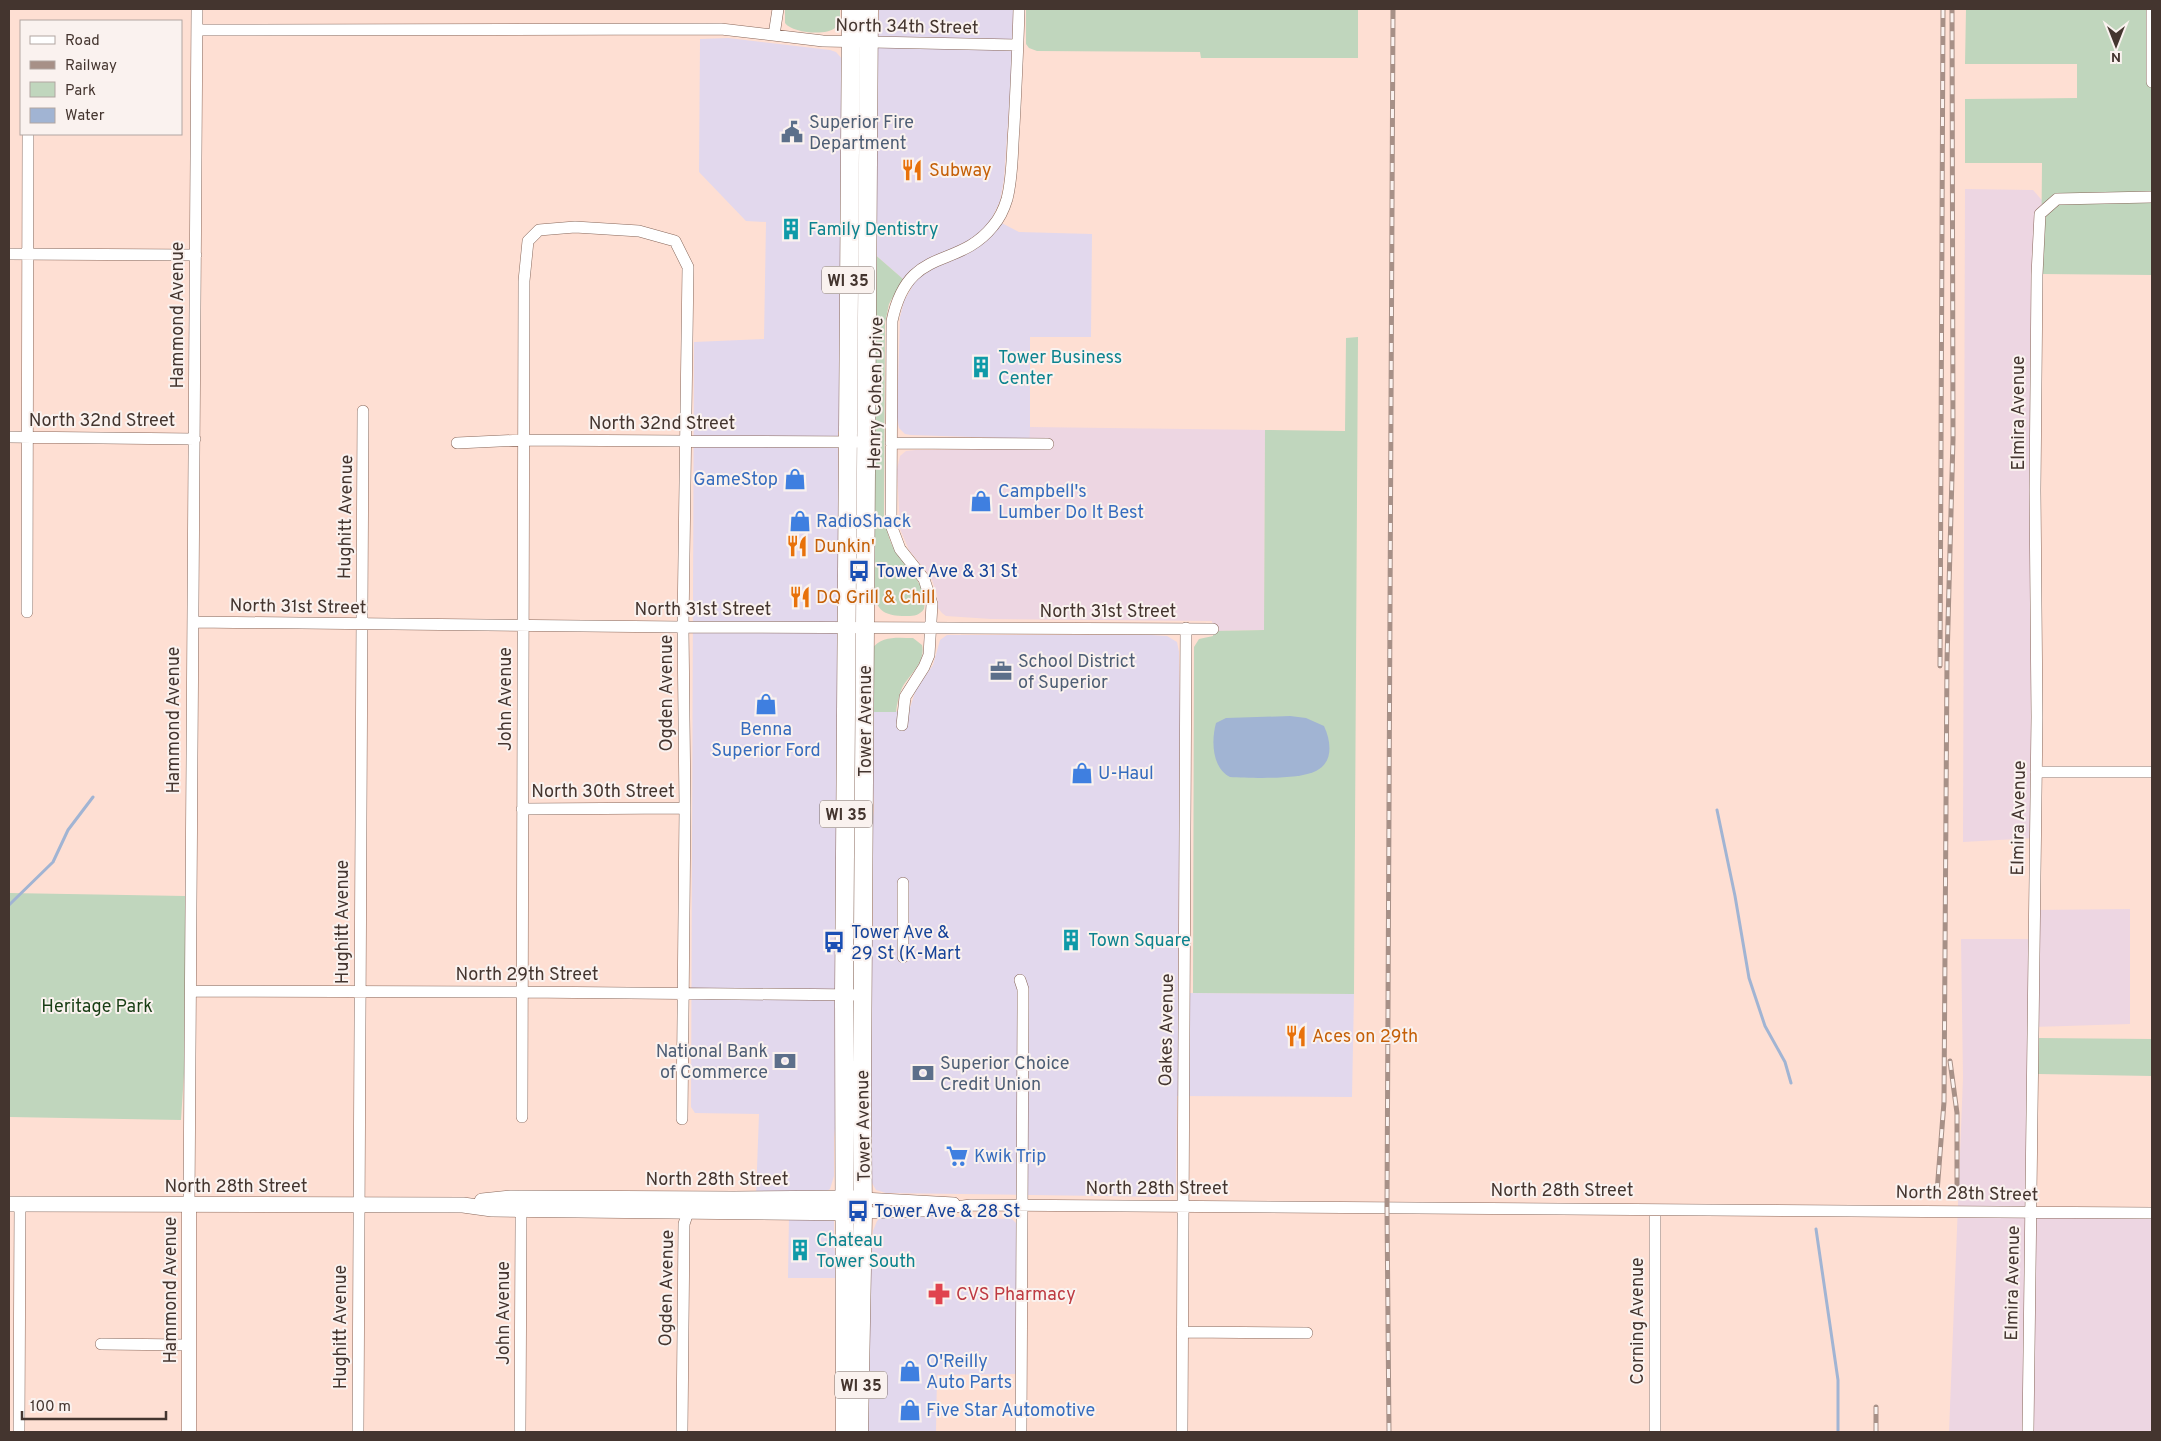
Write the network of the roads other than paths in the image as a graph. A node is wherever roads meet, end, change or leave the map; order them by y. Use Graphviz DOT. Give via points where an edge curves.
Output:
graph roads {
  1 [pos="197,9"];
  2 [pos="778,9"];
  3 [pos="850,9"];
  4 [pos="869,9"];
  5 [pos="1019,9"];
  6 [pos="2152,9"];
  7 [pos="197,30"];
  8 [pos="774,35"];
  9 [pos="851,42"];
  10 [pos="869,42"];
  11 [pos="1017,45"];
  12 [pos="2152,82"];
  13 [pos="28,135"];
  14 [pos="2152,197"];
  15 [pos="9,254"];
  16 [pos="26,254"];
  17 [pos="196,255"];
  18 [pos="688,267"];
  19 [pos="363,411"];
  20 [pos="9,437"];
  21 [pos="27,437"];
  22 [pos="195,439"];
  23 [pos="523,440"];
  24 [pos="686,441"];
  25 [pos="847,442"];
  26 [pos="867,442"];
  27 [pos="457,443"];
  28 [pos="891,443"];
  29 [pos="1048,444"];
  30 [pos="26,612"];
  31 [pos="193,622"];
  32 [pos="361,624"];
  33 [pos="523,626"];
  34 [pos="683,627"];
  35 [pos="847,627"];
  36 [pos="865,627"];
  37 [pos="931,628"];
  38 [pos="1186,628"];
  39 [pos="1213,629"];
  40 [pos="902,725"];
  41 [pos="2036,772"];
  42 [pos="2152,772"];
  43 [pos="685,808"];
  44 [pos="522,809"];
  45 [pos="903,883"];
  46 [pos="903,956"];
  47 [pos="1020,980"];
  48 [pos="191,991"];
  49 [pos="359,991"];
  50 [pos="521,992"];
  51 [pos="684,993"];
  52 [pos="844,995"];
  53 [pos="862,995"];
  54 [pos="522,1117"];
  55 [pos="682,1119"];
  56 [pos="752,1199"];
  57 [pos="14,1204"];
  58 [pos="358,1204"];
  59 [pos="515,1204"];
  60 [pos="189,1205"];
  61 [pos="844,1205"];
  62 [pos="863,1205"];
  63 [pos="1022,1206"];
  64 [pos="1184,1207"];
  65 [pos="1655,1210"];
  66 [pos="688,1212"];
  67 [pos="2030,1213"];
  68 [pos="2152,1213"];
  69 [pos="1183,1332"];
  70 [pos="1307,1332"];
  71 [pos="101,1344"];
  72 [pos="188,1346"];
  73 [pos="19,1432"];
  74 [pos="189,1432"];
  75 [pos="358,1432"];
  76 [pos="520,1432"];
  77 [pos="682,1432"];
  78 [pos="845,1432"];
  79 [pos="859,1432"];
  80 [pos="1021,1432"];
  81 [pos="1182,1432"];
  82 [pos="1655,1432"];
  83 [pos="2028,1432"];
  1 -- 7 [label="street, Hammond Avenue"];
  2 -- 8 [label="street"];
  3 -- 9 [label="main road, Tower Avenue / WI 35"];
  4 -- 10 [label="main road, Tower Avenue / WI 35"];
  5 -- 11 [label="street, Henry Cohen Drive"];
  6 -- 12 [label="street"];
  7 -- 8 [label="street, North 34th Street" via="721,29"];
  7 -- 17 [label="street, Hammond Avenue"];
  8 -- 9 [label="street, North 34th Street"];
  9 -- 10 [label="street, North 34th Street"];
  9 -- 25 [label="main road, Tower Avenue / WI 35"];
  10 -- 11 [label="street, North 34th Street"];
  10 -- 26 [label="main road, Tower Avenue / WI 35"];
  11 -- 28 [label="street, Henry Cohen Drive" via="1011,175 1004,209 994,226 968,247 926,264 905,286 895,308 891,341"];
  13 -- 16 [label="street"];
  14 -- 41 [label="street, Elmira Avenue" via="2057,199 2040,214 2037,275"];
  15 -- 16 [label="street"];
  16 -- 17 [label="street"];
  16 -- 21 [label="street"];
  17 -- 22 [label="street, Hammond Avenue"];
  18 -- 23 [label="street, John Avenue" via="675,241 639,231 575,227 540,230 528,242 524,281"];
  18 -- 24 [label="street, Ogden Avenue"];
  19 -- 32 [label="street, Hughitt Avenue"];
  20 -- 21 [label="street, North 32nd Street"];
  21 -- 22 [label="street, North 32nd Street"];
  21 -- 30 [label="street"];
  22 -- 31 [label="street, Hammond Avenue"];
  23 -- 24 [label="street, North 32nd Street"];
  23 -- 27 [label="street, North 32nd Street"];
  23 -- 33 [label="street, John Avenue"];
  24 -- 25 [label="street, North 32nd Street"];
  24 -- 34 [label="street, Ogden Avenue"];
  25 -- 26 [label="street, North 32nd Street"];
  25 -- 35 [label="main road, Tower Avenue / WI 35"];
  26 -- 36 [label="main road, Tower Avenue / WI 35"];
  28 -- 29 [label="street"];
  28 -- 37 [label="street, Henry Cohen Drive" via="891,525 900,548 919,571 928,589 932,604"];
  31 -- 32 [label="street, North 31st Street"];
  31 -- 48 [label="street, Hammond Avenue"];
  32 -- 33 [label="street, North 31st Street"];
  32 -- 49 [label="street, Hughitt Avenue"];
  33 -- 34 [label="street, North 31st Street"];
  33 -- 44 [label="street, John Avenue"];
  34 -- 35 [label="street, North 31st Street"];
  34 -- 43 [label="street, Ogden Avenue"];
  35 -- 36 [label="street, North 31st Street"];
  35 -- 52 [label="main road, Tower Avenue / WI 35"];
  36 -- 37 [label="street, North 31st Street"];
  36 -- 53 [label="main road, Tower Avenue / WI 35"];
  37 -- 38 [label="street, North 31st Street"];
  37 -- 40 [label="street, Henry Cohen Drive" via="928,659 905,697"];
  38 -- 39 [label="street, North 31st Street"];
  38 -- 64 [label="street, Oakes Avenue"];
  41 -- 42 [label="street"];
  41 -- 67 [label="street, Elmira Avenue"];
  43 -- 44 [label="street, North 30th Street"];
  43 -- 51 [label="street, Ogden Avenue"];
  44 -- 50 [label="street, John Avenue"];
  45 -- 46 [label="street"];
  47 -- 63 [label="street" via="1023,989"];
  48 -- 49 [label="street, North 29th Street"];
  48 -- 60 [label="street, Hammond Avenue"];
  49 -- 50 [label="street, North 29th Street"];
  49 -- 58 [label="street, Hughitt Avenue"];
  50 -- 51 [label="street, North 29th Street"];
  50 -- 54 [label="street, John Avenue"];
  51 -- 52 [label="street, North 29th Street"];
  51 -- 55 [label="street, Ogden Avenue"];
  52 -- 53 [label="street, North 29th Street"];
  52 -- 61 [label="main road, Tower Avenue / WI 35"];
  53 -- 62 [label="main road, Tower Avenue / WI 35"];
  56 -- 59 [label="main road, North 28th Street"];
  56 -- 61 [label="main road, North 28th Street"];
  56 -- 66 [label="street, Ogden Avenue" via="732,1204 694,1206"];
  57 -- 60 [label="main road, North 28th Street"];
  57 -- 73 [label="street"];
  58 -- 59 [label="main road, North 28th Street" via="463,1205 481,1201"];
  58 -- 60 [label="main road, North 28th Street"];
  58 -- 75 [label="street, Hughitt Avenue"];
  59 -- 66 [label="main road, North 28th Street"];
  59 -- 76 [label="street, John Avenue" via="521,1224"];
  60 -- 72 [label="street, Hammond Avenue"];
  61 -- 62 [label="main road, North 28th Street"];
  61 -- 66 [label="main road, North 28th Street"];
  61 -- 78 [label="main road, Tower Avenue / WI 35"];
  62 -- 63 [label="street, North 28th Street" via="922,1211 971,1206"];
  62 -- 79 [label="main road, Tower Avenue / WI 35"];
  63 -- 64 [label="street, North 28th Street"];
  63 -- 80 [label="street"];
  64 -- 65 [label="street, North 28th Street"];
  64 -- 69 [label="street, Oakes Avenue"];
  65 -- 67 [label="street, North 28th Street"];
  65 -- 82 [label="street, Corning Avenue"];
  66 -- 77 [label="street, Ogden Avenue" via="684,1224"];
  67 -- 68 [label="street, North 28th Street"];
  67 -- 83 [label="street, Elmira Avenue"];
  69 -- 70 [label="street"];
  69 -- 81 [label="street, Oakes Avenue"];
  71 -- 72 [label="street"];
  72 -- 74 [label="street, Hammond Avenue"];
}
